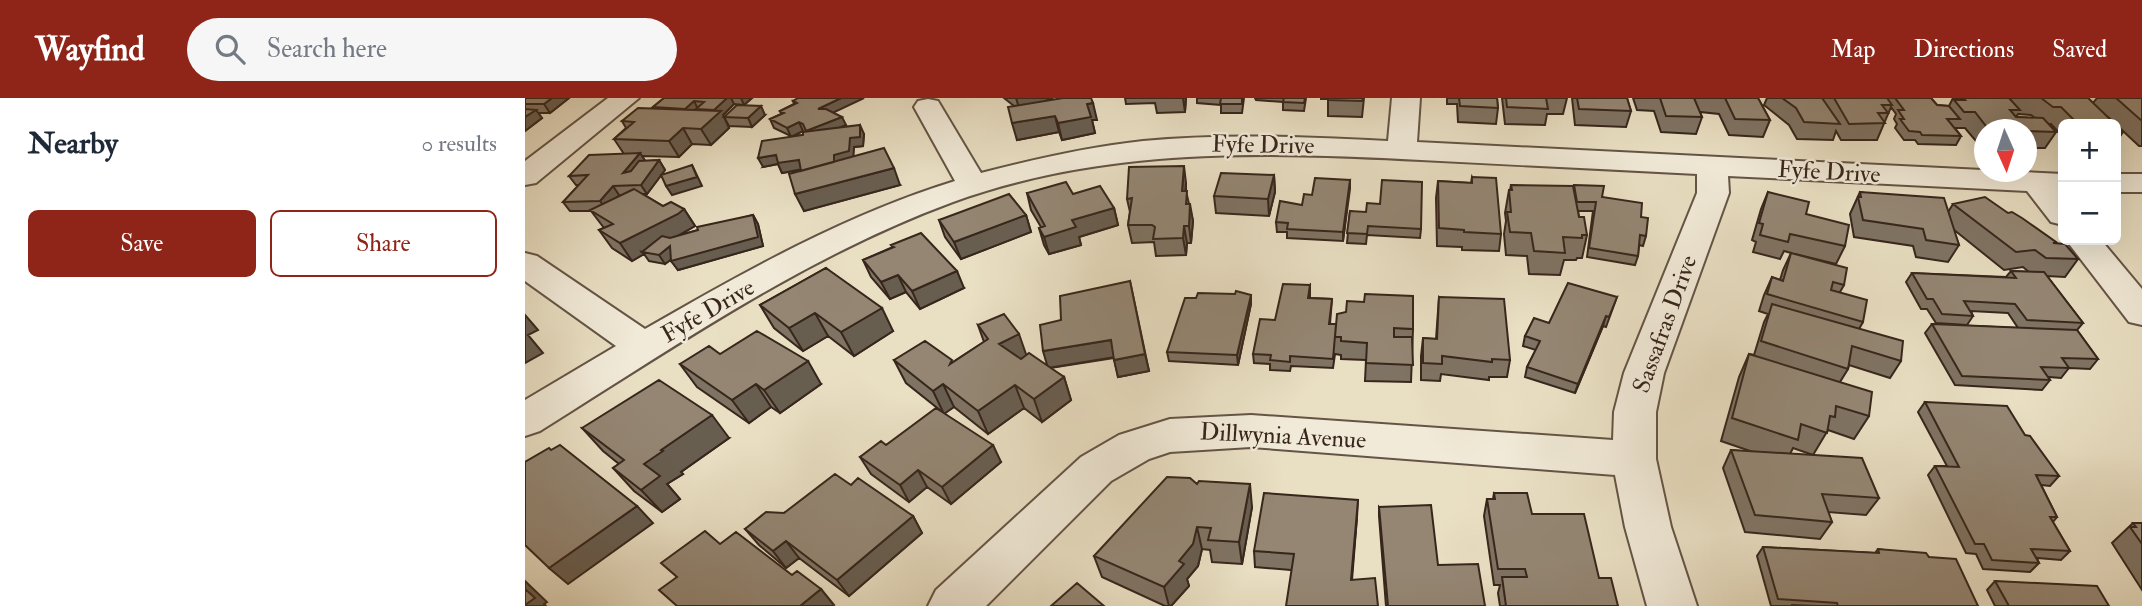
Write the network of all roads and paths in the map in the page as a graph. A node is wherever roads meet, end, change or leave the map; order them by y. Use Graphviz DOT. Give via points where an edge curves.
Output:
graph roads {
  1 [pos="625,98"];
  2 [pos="1406,98"];
  3 [pos="928,107"];
  4 [pos="1402,150"];
  5 [pos="1711,166"];
  6 [pos="525,176"];
  7 [pos="2050,182"];
  8 [pos="2121,183"];
  9 [pos="2142,183"];
  10 [pos="973,185"];
  11 [pos="2058,202"];
  12 [pos="2087,245"];
  13 [pos="525,264"];
  14 [pos="2142,313"];
  15 [pos="645,348"];
  16 [pos="525,420"];
  17 [pos="1634,459"];
  18 [pos="953,606"];
  19 [pos="1672,606"];
  1 -- 6 [label="street"];
  2 -- 4 [label="street"];
  3 -- 10 [label="street"];
  4 -- 5 [label="street, Fyfe Drive"];
  4 -- 10 [label="street, Fyfe Drive" via="1176,145 1074,160"];
  5 -- 7 [label="street, Fyfe Drive"];
  5 -- 17 [label="street, Sassafras Drive" via="1713,193 1644,373 1635,412"];
  7 -- 11 [label="street"];
  8 -- 9 [label="street"];
  10 -- 15 [label="street, Fyfe Drive" via="823,246"];
  12 -- 14 [label="street"];
  13 -- 15 [label="street"];
  15 -- 16 [label="street, Fyfe Drive"];
  17 -- 18 [label="street, Dillwynia Avenue" via="1251,431 1194,431 1152,438 1121,451 1096,469"];
  17 -- 19 [label="street, Sassafras Drive"];
}
